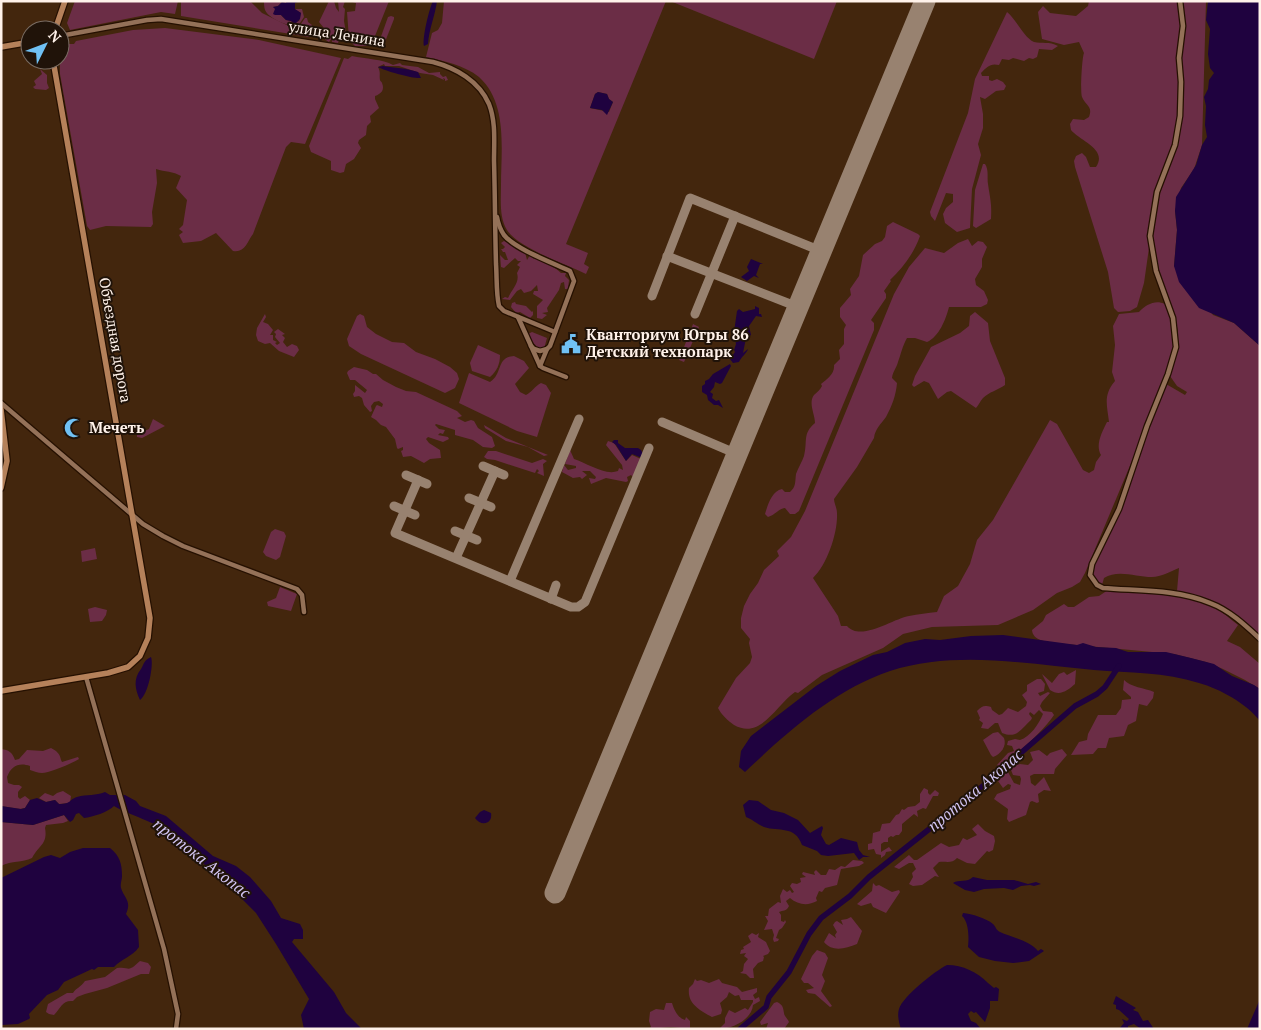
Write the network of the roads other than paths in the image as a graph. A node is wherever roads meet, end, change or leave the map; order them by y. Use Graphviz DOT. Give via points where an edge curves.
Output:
graph roads {
  1 [pos="65,1"];
  2 [pos="1180,1"];
  3 [pos="58,20"];
  4 [pos="70,34"];
  5 [pos="20,44"];
  6 [pos="1,47"];
  7 [pos="55,70"];
  8 [pos="495,210"];
  9 [pos="504,234"];
  10 [pos="495,238"];
  11 [pos="518,317"];
  12 [pos="555,332"];
  13 [pos="531,346"];
  14 [pos="547,349"];
  15 [pos="540,366"];
  16 [pos="566,377"];
  17 [pos="1,403"];
  18 [pos="1,408"];
  19 [pos="1,488"];
  20 [pos="133,514"];
  21 [pos="304,612"];
  22 [pos="1260,639"];
  23 [pos="86,677"];
  24 [pos="1,691"];
  25 [pos="176,1029"];
  1 -- 3 [label="main road"];
  2 -- 22 [label="street" via="1183,26 1179,58 1180,116 1175,145 1157,192 1150,236 1156,271 1173,318 1176,347 1118,509 1090,575 1103,588 1177,594 1211,603 1233,616"];
  4 -- 8 [label="street, улица Ленина" via="161,19 389,54 449,67 473,82 489,106 494,135"];
  5 -- 6 [label="main road"];
  7 -- 20 [label="main road, Объездная дорога"];
  8 -- 9 [label="street"];
  8 -- 10 [label="street, улица Ленина"];
  9 -- 10 [label="street"];
  9 -- 12 [label="street" via="520,247 571,273 573,283"];
  10 -- 11 [label="street, улица Ленина" via="499,306"];
  11 -- 12 [label="street"];
  11 -- 13 [label="street"];
  12 -- 14 [label="street"];
  13 -- 14 [label="street" via="538,351"];
  13 -- 15 [label="street"];
  14 -- 15 [label="street"];
  15 -- 16 [label="street"];
  17 -- 20 [label="street"];
  18 -- 19 [label="main road" via="7,462"];
  20 -- 21 [label="street" via="152,530 183,546 297,588 302,595"];
  20 -- 23 [label="main road, Объездная дорога" via="150,618 146,646 128,667"];
  23 -- 24 [label="main road, Объездная дорога"];
  23 -- 25 [label="street" via="164,949 178,1014"];
}
